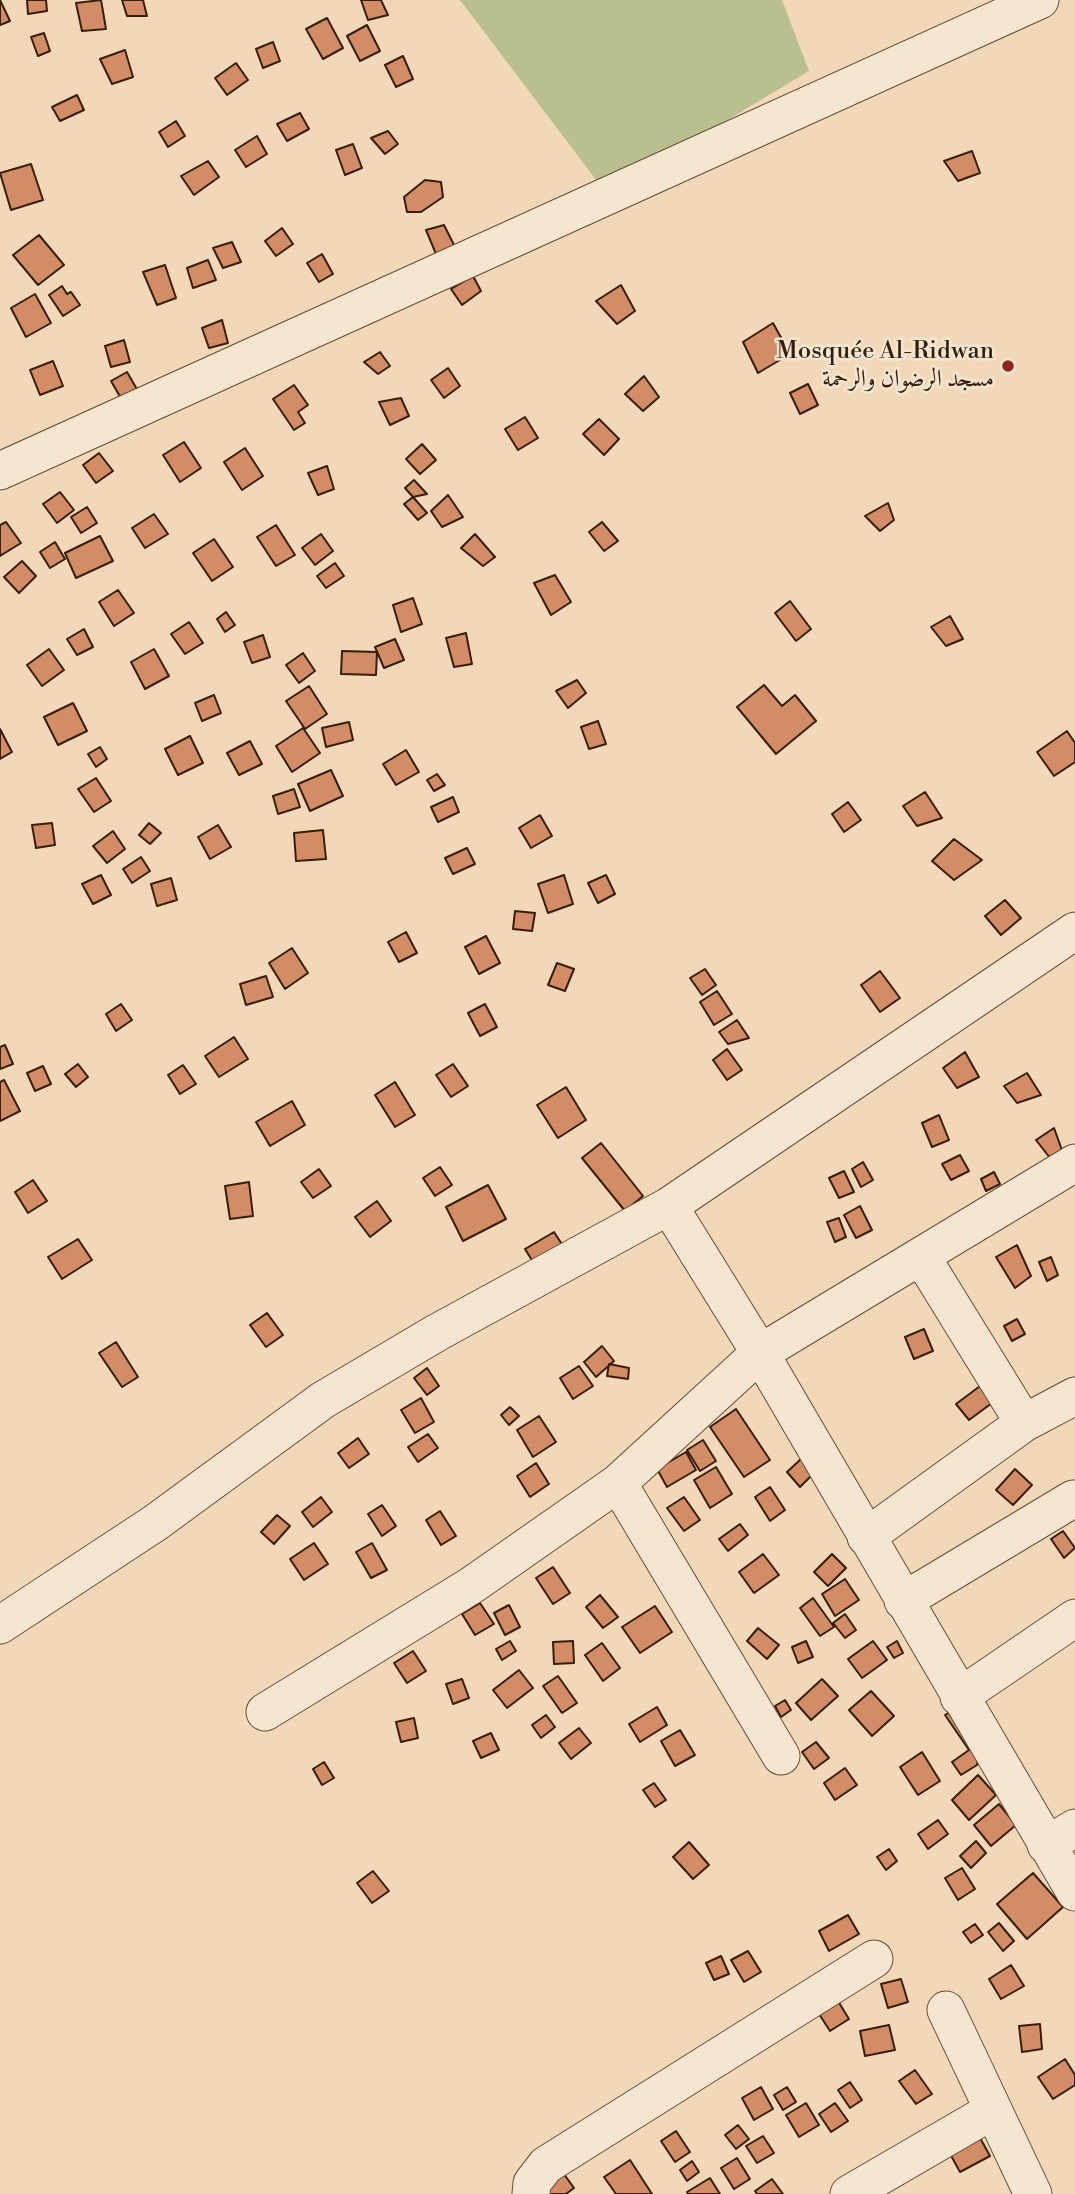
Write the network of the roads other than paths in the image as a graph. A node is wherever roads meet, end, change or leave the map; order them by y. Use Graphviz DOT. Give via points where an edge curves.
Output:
graph roads {
  1 [pos="1040,0"];
  2 [pos="0,471"];
  3 [pos="1075,931"];
  4 [pos="1075,1163"];
  5 [pos="669,1206"];
  6 [pos="920,1256"];
  7 [pos="760,1353"];
  8 [pos="1075,1396"];
  9 [pos="1024,1423"];
  10 [pos="618,1483"];
  11 [pos="1073,1499"];
  12 [pos="866,1537"];
  13 [pos="903,1601"];
  14 [pos="1075,1618"];
  15 [pos="0,1625"];
  16 [pos="959,1697"];
  17 [pos="265,1712"];
  18 [pos="781,1756"];
  19 [pos="1060,1836"];
  20 [pos="1075,1892"];
  21 [pos="874,1959"];
  22 [pos="946,2010"];
  23 [pos="992,2111"];
  24 [pos="531,2194"];
  25 [pos="849,2194"];
  26 [pos="1033,2194"];
  1 -- 2 [label="street"];
  3 -- 5 [label="street"];
  4 -- 6 [label="street"];
  5 -- 7 [label="street"];
  5 -- 15 [label="street" via="323,1399 155,1523"];
  6 -- 7 [label="street"];
  6 -- 9 [label="street"];
  7 -- 10 [label="street"];
  7 -- 12 [label="street"];
  8 -- 9 [label="street"];
  9 -- 12 [label="street"];
  10 -- 17 [label="street" via="472,1584"];
  10 -- 18 [label="street"];
  11 -- 13 [label="street"];
  12 -- 13 [label="street"];
  13 -- 16 [label="street"];
  14 -- 16 [label="street"];
  16 -- 19 [label="street"];
  19 -- 20 [label="street"];
  21 -- 24 [label="street" via="545,2165 532,2183"];
  22 -- 23 [label="street"];
  23 -- 25 [label="street"];
  23 -- 26 [label="street"];
}
